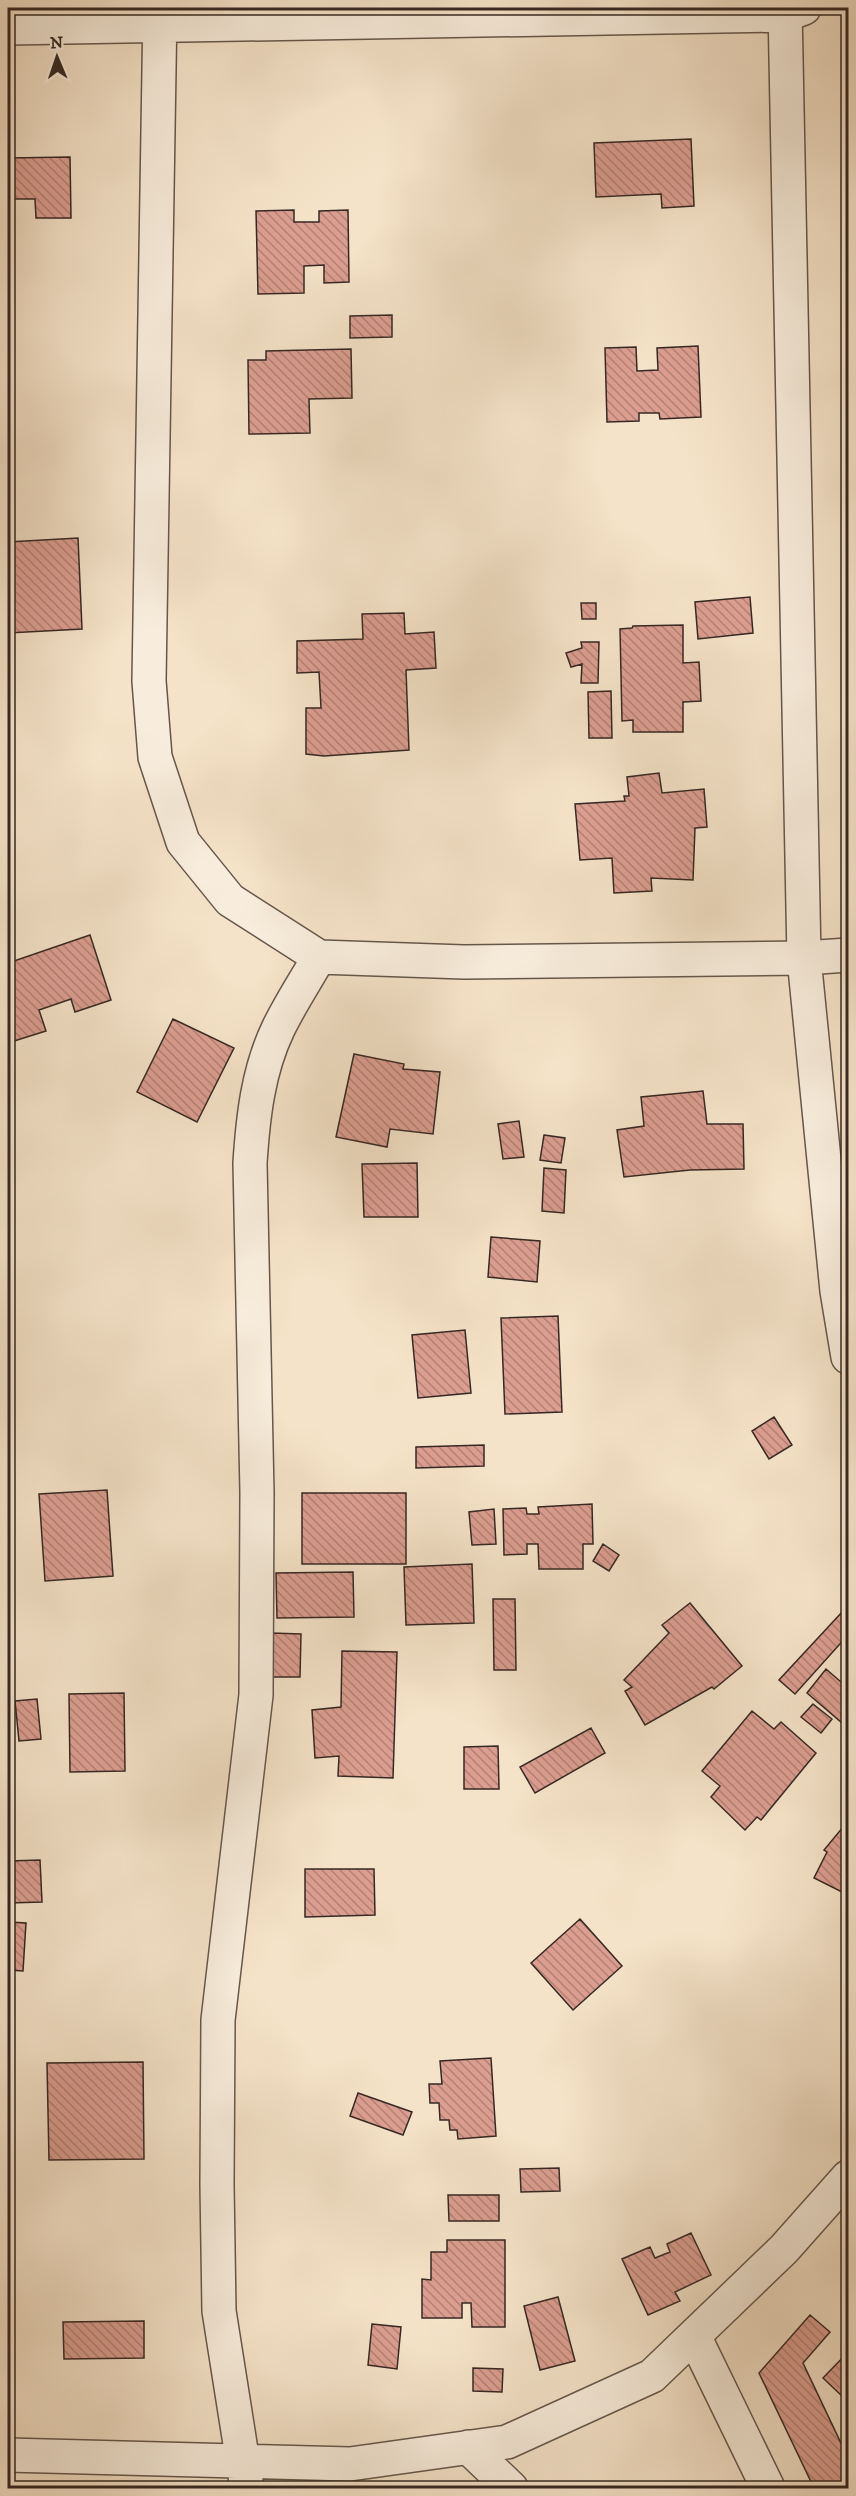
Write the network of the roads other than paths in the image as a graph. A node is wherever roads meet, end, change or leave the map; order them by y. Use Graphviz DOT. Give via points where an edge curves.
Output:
graph roads {
  1 [pos="791,10"];
  2 [pos="160,16"];
  3 [pos="8,28"];
  4 [pos="849,955"];
  5 [pos="319,957"];
  6 [pos="804,958"];
  7 [pos="841,1247"];
  8 [pos="849,1357"];
  9 [pos="849,2176"];
  10 [pos="694,2336"];
  11 [pos="468,2447"];
  12 [pos="8,2455"];
  13 [pos="246,2475"];
  14 [pos="511,2488"];
  15 [pos="768,2488"];
  1 -- 2 [label="street"];
  1 -- 6 [label="street"];
  2 -- 3 [label="street"];
  2 -- 5 [label="street" via="149,681 155,757 183,842 230,900"];
  4 -- 6 [label="street"];
  5 -- 6 [label="street" via="464,962"];
  5 -- 13 [label="street" via="278,1029 262,1070 250,1163 257,1493 256,1695 218,2020 217,2185 219,2311"];
  6 -- 7 [label="street"];
  7 -- 8 [label="street"];
  9 -- 10 [label="street" via="784,2249"];
  10 -- 11 [label="street" via="652,2376 507,2442"];
  10 -- 15 [label="street"];
  11 -- 13 [label="street"];
  11 -- 14 [label="street"];
  12 -- 13 [label="street"];
}
